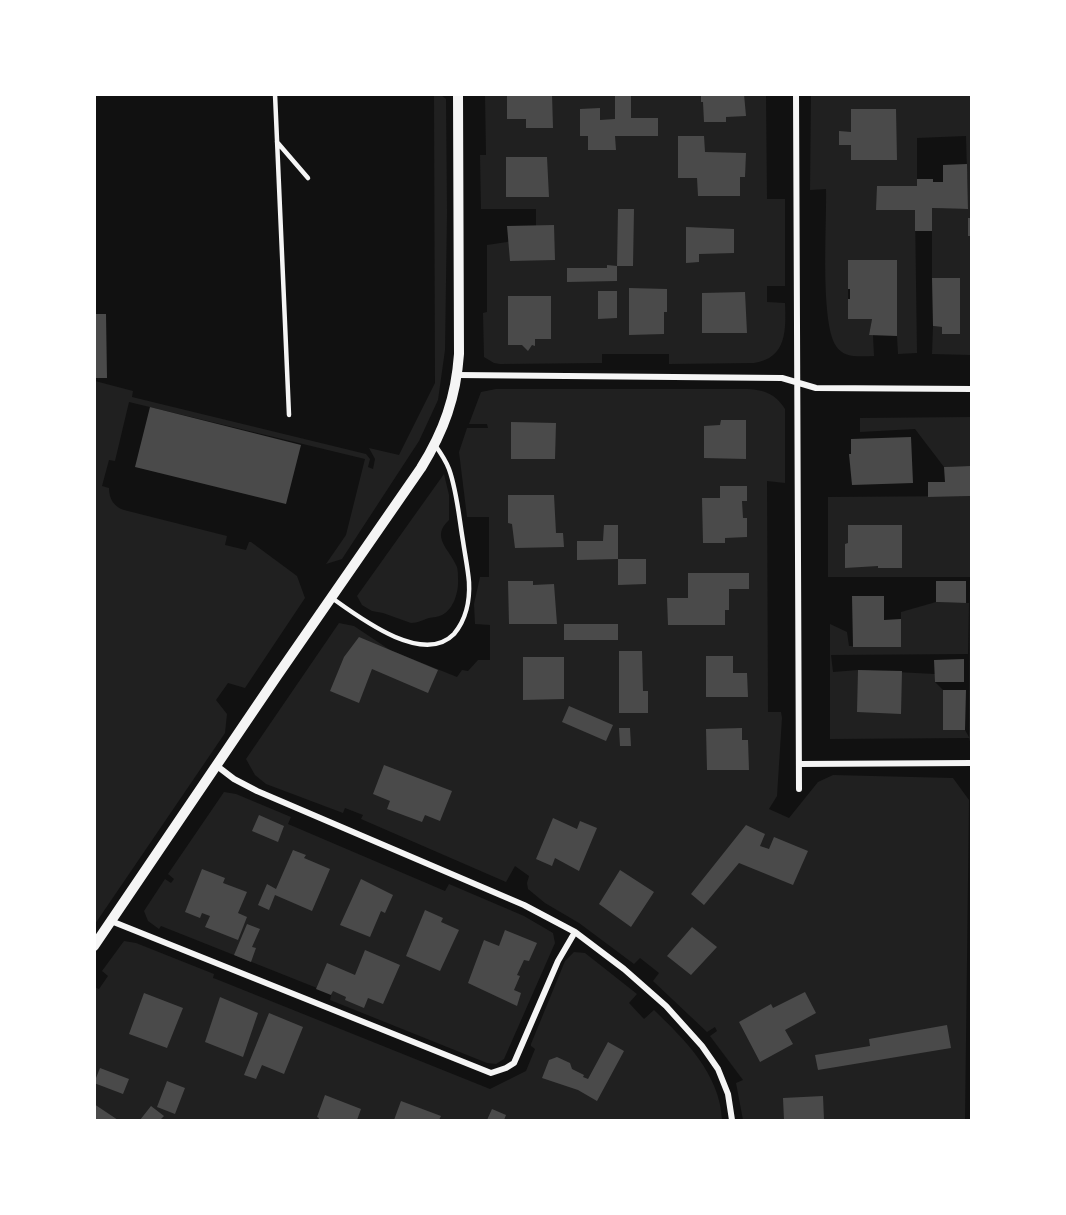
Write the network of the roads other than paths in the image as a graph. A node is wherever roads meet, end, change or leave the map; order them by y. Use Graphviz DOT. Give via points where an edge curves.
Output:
graph roads {
  1 [pos="274,94"];
  2 [pos="458,94"];
  3 [pos="796,94"];
  4 [pos="277,142"];
  5 [pos="308,178"];
  6 [pos="458,375"];
  7 [pos="797,383"];
  8 [pos="972,389"];
  9 [pos="289,416"];
  10 [pos="435,445"];
  11 [pos="331,597"];
  12 [pos="972,763"];
  13 [pos="799,764"];
  14 [pos="216,766"];
  15 [pos="799,789"];
  16 [pos="111,921"];
  17 [pos="574,932"];
  18 [pos="94,946"];
  19 [pos="732,1120"];
  1 -- 4 [label="lane"];
  2 -- 6 [label="street"];
  3 -- 7 [label="street"];
  4 -- 5 [label="lane"];
  4 -- 9 [label="lane"];
  6 -- 7 [label="street" via="782,378"];
  6 -- 10 [label="street" via="448,417"];
  7 -- 8 [label="street" via="816,388"];
  7 -- 13 [label="street"];
  10 -- 11 [label="street"];
  10 -- 11 [label="lane" via="449,467 469,583 468,607 460,627 447,641 421,645 404,641"];
  11 -- 14 [label="street"];
  12 -- 13 [label="street"];
  13 -- 15 [label="street"];
  14 -- 16 [label="street"];
  14 -- 17 [label="street" via="257,791 524,905"];
  16 -- 17 [label="street" via="491,1073 514,1063"];
  16 -- 18 [label="street"];
  17 -- 19 [label="street" via="666,1006 702,1046 718,1069 728,1094"];
}
